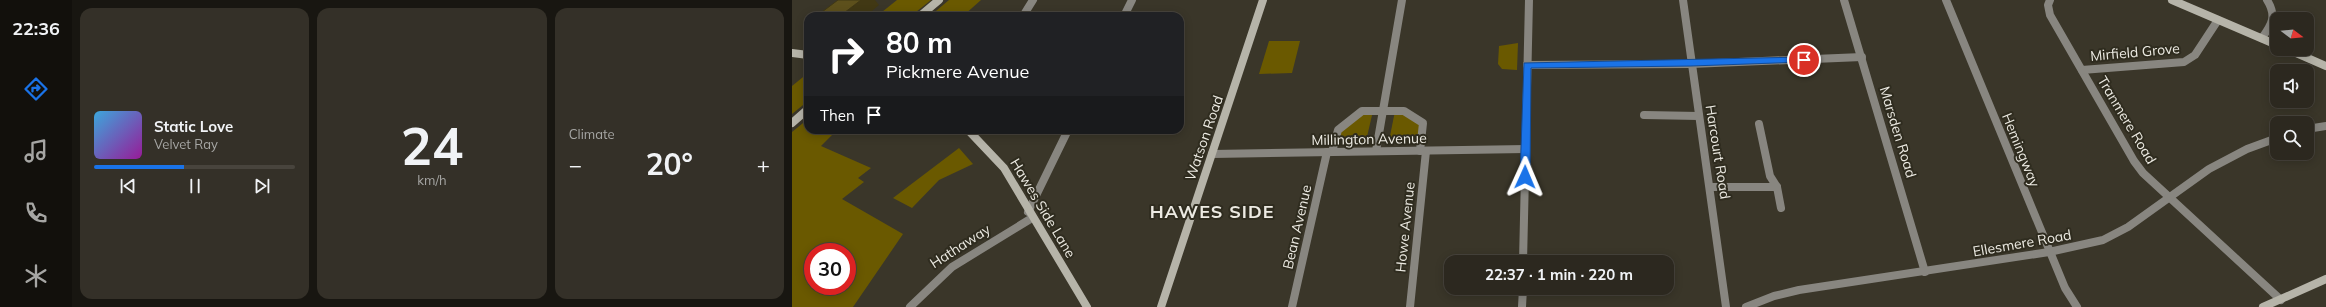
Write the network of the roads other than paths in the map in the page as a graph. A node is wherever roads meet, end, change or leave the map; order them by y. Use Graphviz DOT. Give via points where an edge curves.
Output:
graph roads {
  1 [pos="939,0"];
  2 [pos="1033,0"];
  3 [pos="1132,0"];
  4 [pos="1262,0"];
  5 [pos="1402,0"];
  6 [pos="1529,0"];
  7 [pos="1683,0"];
  8 [pos="1844,0"];
  9 [pos="1946,0"];
  10 [pos="2050,0"];
  11 [pos="2172,0"];
  12 [pos="2267,0"];
  13 [pos="925,12"];
  14 [pos="1026,12"];
  15 [pos="1126,12"];
  16 [pos="2218,20"];
  17 [pos="2262,38"];
  18 [pos="2270,42"];
  19 [pos="792,53"];
  20 [pos="804,54"];
  21 [pos="2303,56"];
  22 [pos="1862,57"];
  23 [pos="1691,64"];
  24 [pos="1527,65"];
  25 [pos="2326,66"];
  26 [pos="2082,70"];
  27 [pos="1384,111"];
  28 [pos="804,112"];
  29 [pos="1644,115"];
  30 [pos="1699,116"];
  31 [pos="792,123"];
  32 [pos="1759,124"];
  33 [pos="2326,126"];
  34 [pos="2314,128"];
  35 [pos="972,134"];
  36 [pos="1066,134"];
  37 [pos="2270,141"];
  38 [pos="1526,149"];
  39 [pos="1376,151"];
  40 [pos="1423,151"];
  41 [pos="1329,152"];
  42 [pos="1212,154"];
  43 [pos="1710,187"];
  44 [pos="1776,187"];
  45 [pos="2168,196"];
  46 [pos="1781,208"];
  47 [pos="1030,215"];
  48 [pos="2049,252"];
  49 [pos="1523,255"];
  50 [pos="1925,272"];
  51 [pos="2326,279"];
  52 [pos="1522,295"];
  53 [pos="2281,300"];
  54 [pos="910,307"];
  55 [pos="1087,307"];
  56 [pos="1161,307"];
  57 [pos="1292,307"];
  58 [pos="1410,307"];
  59 [pos="1522,307"];
  60 [pos="1726,307"];
  61 [pos="1746,307"];
  62 [pos="2077,307"];
  63 [pos="2263,307"];
  1 -- 13 [label="street"];
  2 -- 14 [label="street"];
  3 -- 15 [label="street"];
  4 -- 42 [label="street, Watson Road"];
  5 -- 27 [label="street"];
  6 -- 24 [label="street"];
  7 -- 23 [label="street, Harcourt Road"];
  8 -- 22 [label="street, Marsden Road"];
  9 -- 48 [label="street, Hemingway"];
  10 -- 26 [label="street, Tranmere Road" via="2048,10"];
  11 -- 16 [label="street"];
  12 -- 17 [label="street" via="2274,11 2274,20"];
  16 -- 17 [label="street"];
  16 -- 26 [label="street, Mirfield Grove" via="2195,55 2184,62"];
  17 -- 18 [label="street"];
  19 -- 20 [label="street"];
  21 -- 25 [label="street"];
  22 -- 23 [label="street"];
  22 -- 50 [label="street, Marsden Road"];
  23 -- 24 [label="street"];
  23 -- 30 [label="street, Harcourt Road"];
  24 -- 38 [label="street"];
  26 -- 45 [label="street, Tranmere Road" via="2134,161"];
  27 -- 39 [label="street"];
  27 -- 40 [label="street, Howe Avenue" via="1404,111 1424,123"];
  27 -- 41 [label="street, Bean Avenue" via="1362,111 1338,130"];
  28 -- 31 [label="street"];
  29 -- 30 [label="street"];
  30 -- 43 [label="street, Harcourt Road"];
  32 -- 44 [label="street" via="1770,176"];
  33 -- 34 [label="street"];
  35 -- 47 [label="street, Hawes Side Lane" via="1004,168"];
  36 -- 47 [label="street"];
  37 -- 45 [label="street, Ellesmere Road" via="2230,158"];
  38 -- 40 [label="street, Millington Avenue"];
  38 -- 49 [label="street"];
  39 -- 40 [label="street, Millington Avenue"];
  39 -- 41 [label="street, Millington Avenue"];
  40 -- 58 [label="street, Howe Avenue"];
  41 -- 42 [label="street, Millington Avenue"];
  41 -- 57 [label="street, Bean Avenue"];
  42 -- 56 [label="street, Watson Road"];
  43 -- 44 [label="street"];
  43 -- 60 [label="street, Harcourt Road"];
  44 -- 46 [label="street"];
  45 -- 48 [label="street, Ellesmere Road" via="2128,227 2103,240"];
  45 -- 53 [label="street, Tranmere Road"];
  47 -- 54 [label="street, Hathaway" via="938,276"];
  47 -- 55 [label="street, Hawes Side Lane"];
  48 -- 50 [label="street, Ellesmere Road"];
  48 -- 62 [label="street, Hemingway" via="2065,288"];
  50 -- 61 [label="street, Ellesmere Road" via="1799,290"];
  51 -- 53 [label="street"];
  52 -- 59 [label="street"];
  53 -- 63 [label="street"];
}
